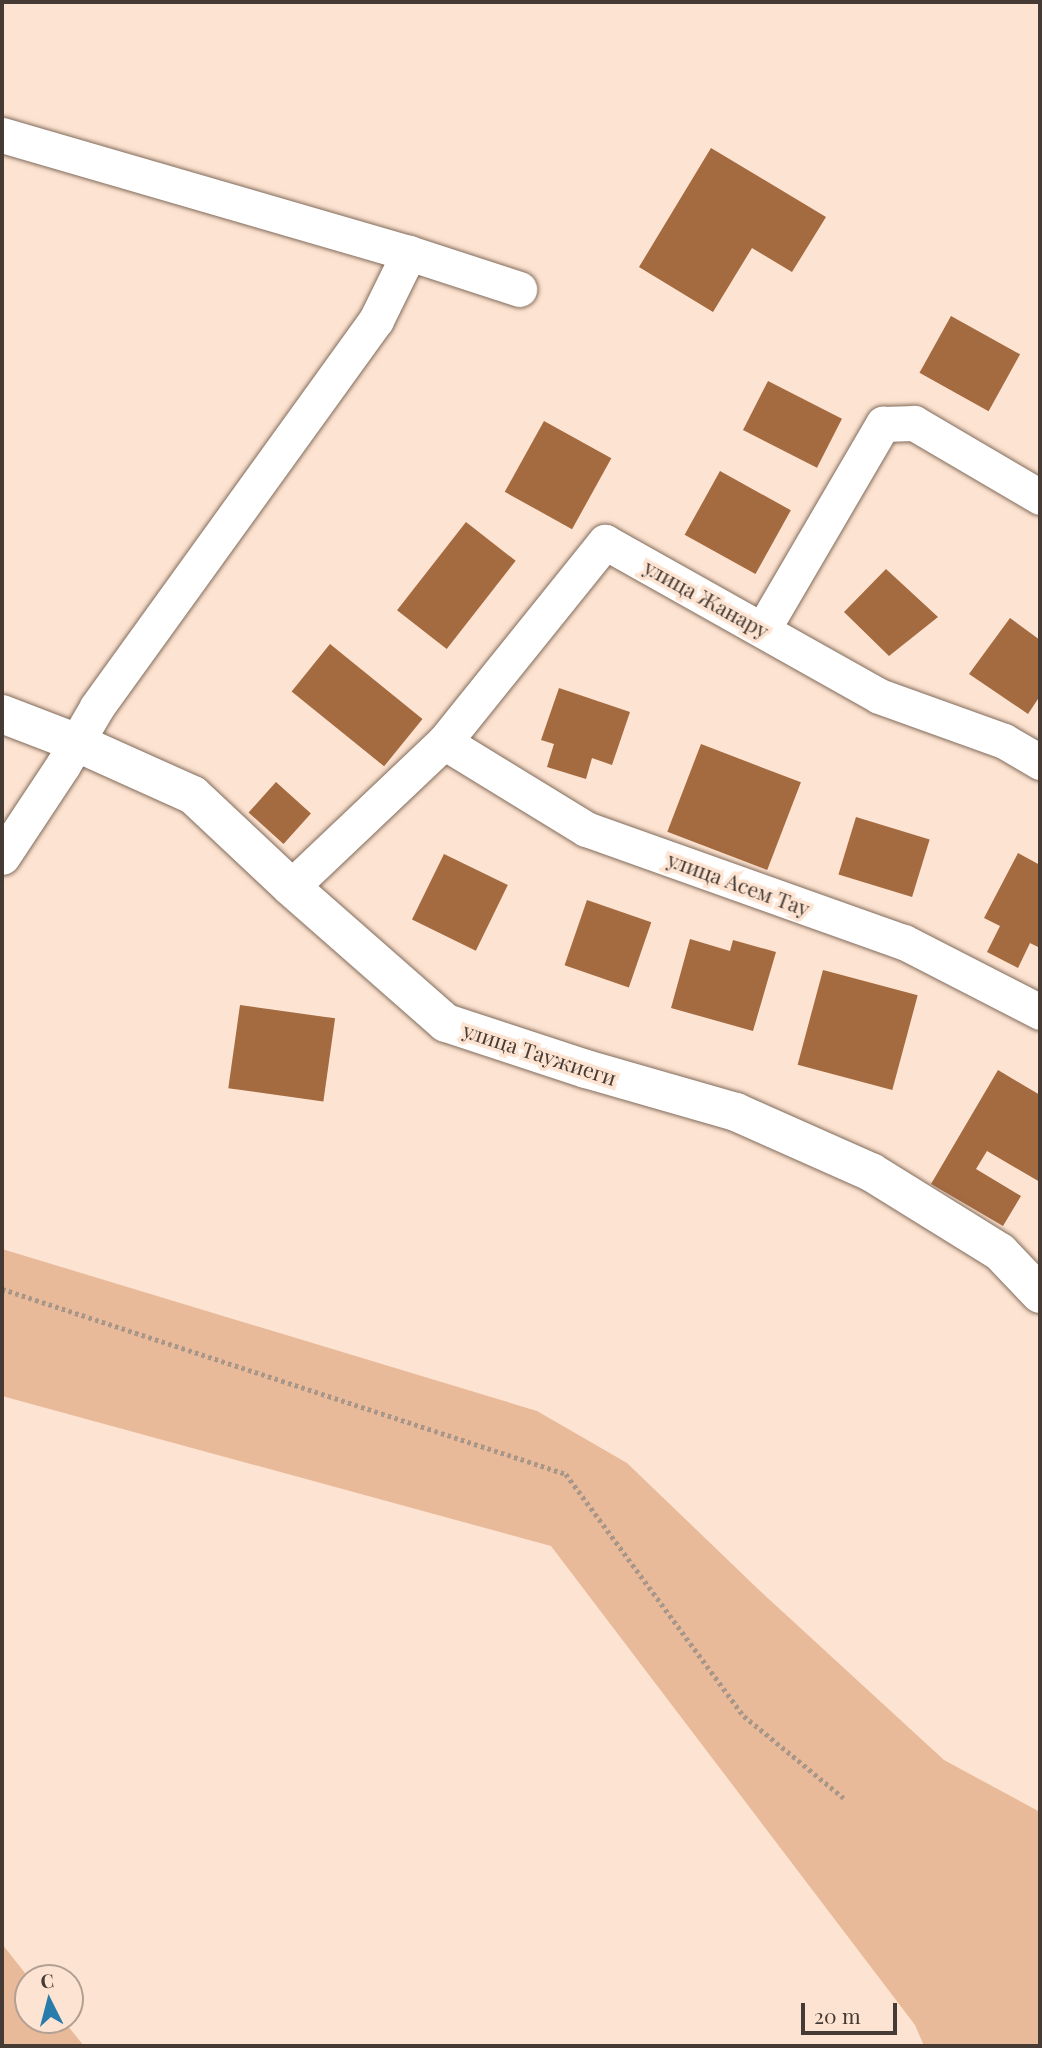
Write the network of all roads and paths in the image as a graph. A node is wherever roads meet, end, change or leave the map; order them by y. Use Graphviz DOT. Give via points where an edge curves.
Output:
graph roads {
  1 [pos="2,135"];
  2 [pos="409,253"];
  3 [pos="519,289"];
  4 [pos="1040,497"];
  5 [pos="763,629"];
  6 [pos="2,714"];
  7 [pos="75,742"];
  8 [pos="444,742"];
  9 [pos="1040,762"];
  10 [pos="2,857"];
  11 [pos="290,887"];
  12 [pos="1040,1012"];
  13 [pos="2,1289"];
  14 [pos="1040,1294"];
  15 [pos="844,1798"];
  1 -- 2 [label="street"];
  2 -- 3 [label="street"];
  2 -- 7 [label="street" via="376,320"];
  4 -- 5 [label="street" via="914,423 883,424"];
  5 -- 8 [label="street, улица Жанару" via="605,542"];
  5 -- 9 [label="street, улица Жанару" via="879,696 1004,741"];
  6 -- 7 [label="street, улица Таужиеги"];
  7 -- 10 [label="street"];
  7 -- 11 [label="street, улица Таужиеги" via="193,795"];
  8 -- 11 [label="street"];
  8 -- 12 [label="street, улица Асем Тау" via="586,829 904,942"];
  11 -- 14 [label="street, улица Таужиеги" via="446,1023 736,1112 871,1172 1000,1252"];
  13 -- 15 [label="path" via="566,1474 744,1716"];
}
